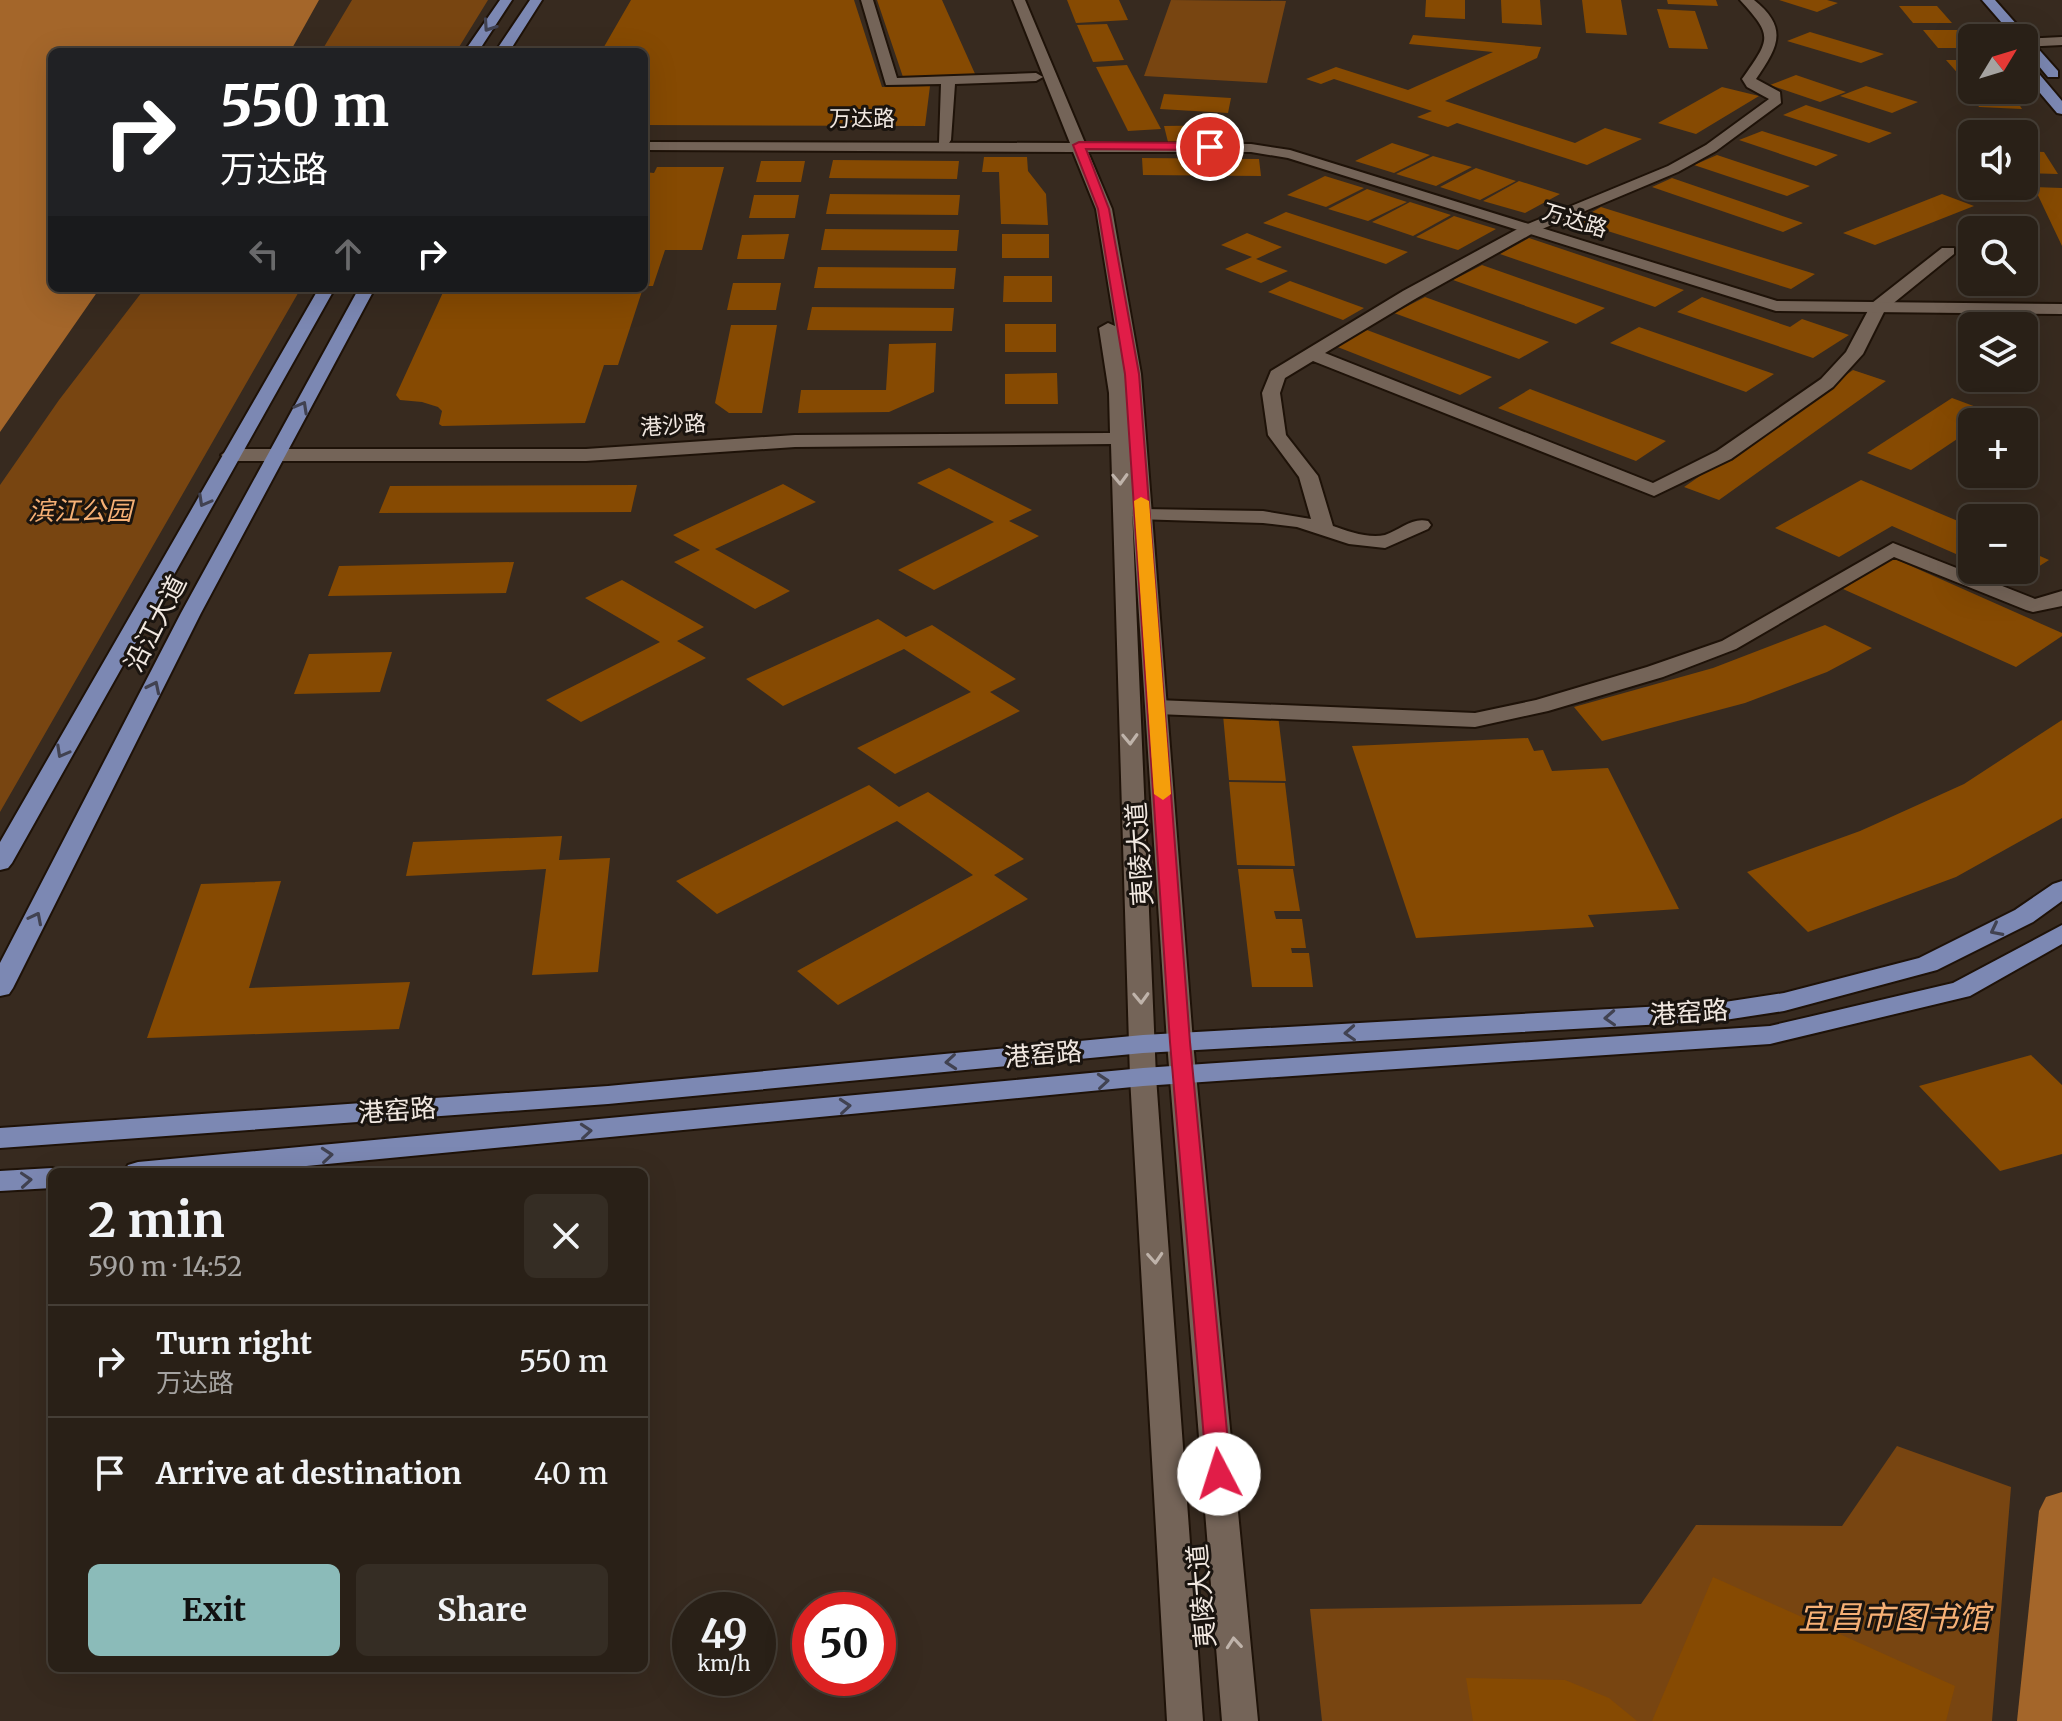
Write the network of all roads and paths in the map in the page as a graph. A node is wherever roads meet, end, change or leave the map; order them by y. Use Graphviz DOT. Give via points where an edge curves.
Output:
graph roads {
  1 [pos="506,0"];
  2 [pos="536,0"];
  3 [pos="867,0"];
  4 [pos="1004,0"];
  5 [pos="1019,0"];
  6 [pos="1746,0"];
  7 [pos="1970,0"];
  8 [pos="1988,0"];
  9 [pos="1991,24"];
  10 [pos="2008,24"];
  11 [pos="2062,41"];
  12 [pos="2038,43"];
  13 [pos="2038,46"];
  14 [pos="474,48"];
  15 [pos="505,48"];
  16 [pos="2062,50"];
  17 [pos="2038,58"];
  18 [pos="1036,77"];
  19 [pos="948,80"];
  20 [pos="2038,82"];
  21 [pos="2062,84"];
  22 [pos="2062,110"];
  23 [pos="648,138"];
  24 [pos="944,140"];
  25 [pos="1069,145"];
  26 [pos="648,146"];
  27 [pos="1529,229"];
  28 [pos="1948,251"];
  29 [pos="325,292"];
  30 [pos="365,292"];
  31 [pos="1878,307"];
  32 [pos="2062,309"];
  33 [pos="1312,354"];
  34 [pos="1119,438"];
  35 [pos="230,455"];
  36 [pos="275,455"];
  37 [pos="1142,515"];
  38 [pos="1421,525"];
  39 [pos="1324,530"];
  40 [pos="2062,597"];
  41 [pos="1157,707"];
  42 [pos="0,863"];
  43 [pos="2062,889"];
  44 [pos="2062,933"];
  45 [pos="0,988"];
  46 [pos="1180,1042"];
  47 [pos="1143,1044"];
  48 [pos="1184,1074"];
  49 [pos="1143,1077"];
  50 [pos="0,1138"];
  51 [pos="180,1168"];
  52 [pos="48,1178"];
  53 [pos="0,1181"];
  54 [pos="1185,1721"];
  55 [pos="1240,1721"];
  1 -- 14 [label="main road, one-way"];
  2 -- 15 [label="main road"];
  3 -- 19 [label="street" via="891,82"];
  4 -- 18 [label="street, 夷陵大道"];
  5 -- 25 [label="street, 夷陵大道"];
  6 -- 27 [label="street" via="1769,21 1772,34 1769,51 1749,79 1776,100 1673,169"];
  7 -- 9 [label="main road"];
  8 -- 10 [label="main road"];
  11 -- 12 [label="street"];
  13 -- 16 [label="street"];
  17 -- 21 [label="main road"];
  18 -- 19 [label="street"];
  18 -- 25 [label="street, 夷陵大道"];
  19 -- 24 [label="street"];
  20 -- 22 [label="main road"];
  23 -- 24 [label="street, 万达路"];
  24 -- 25 [label="street, 万达路"];
  25 -- 26 [label="street, 万达路"];
  25 -- 27 [label="street, 万达路" via="1251,148 1290,154"];
  25 -- 34 [label="street, 夷陵大道" via="1090,210 1118,393"];
  25 -- 37 [label="street, 夷陵大道" via="1104,209 1132,374"];
  27 -- 31 [label="street, 万达路" via="1776,306"];
  27 -- 33 [label="street"];
  28 -- 31 [label="street"];
  29 -- 35 [label="main road, 沿江大道"];
  36 -- 30 [label="main road, 沿江大道, one-way"];
  31 -- 32 [label="street, 万达路"];
  31 -- 33 [label="street" via="1854,354 1827,383 1724,455 1654,490"];
  33 -- 39 [label="street" via="1277,375 1271,393 1277,435 1308,476"];
  34 -- 36 [label="street, 港沙路" via="795,441 586,455"];
  34 -- 47 [label="street, 夷陵大道, one-way"];
  35 -- 36 [label="street, 港沙路"];
  35 -- 42 [label="main road, 沿江大道, one-way"];
  45 -- 36 [label="main road, 沿江大道, one-way"];
  37 -- 39 [label="street" via="1263,517"];
  37 -- 41 [label="street, 夷陵大道"];
  38 -- 39 [label="street" via="1385,542"];
  40 -- 41 [label="street" via="2033,606 1893,549 1729,645 1540,706 1475,720"];
  41 -- 46 [label="street, 夷陵大道"];
  43 -- 46 [label="main road, 港窑路, one-way" via="2024,916 1928,964 1784,1002 1718,1012"];
  44 -- 48 [label="main road, 港窑路" via="1961,990 1770,1035"];
  46 -- 47 [label="main road, 港窑路"];
  46 -- 48 [label="street, 夷陵大道"];
  47 -- 49 [label="street, 夷陵大道"];
  47 -- 50 [label="main road, 港窑路, one-way" via="608,1095"];
  48 -- 49 [label="main road, 港窑路"];
  55 -- 48 [label="street, 夷陵大道, one-way"];
  51 -- 49 [label="main road, 港窑路, one-way"];
  49 -- 54 [label="street, 夷陵大道, one-way"];
  53 -- 52 [label="main road, one-way"];
}
